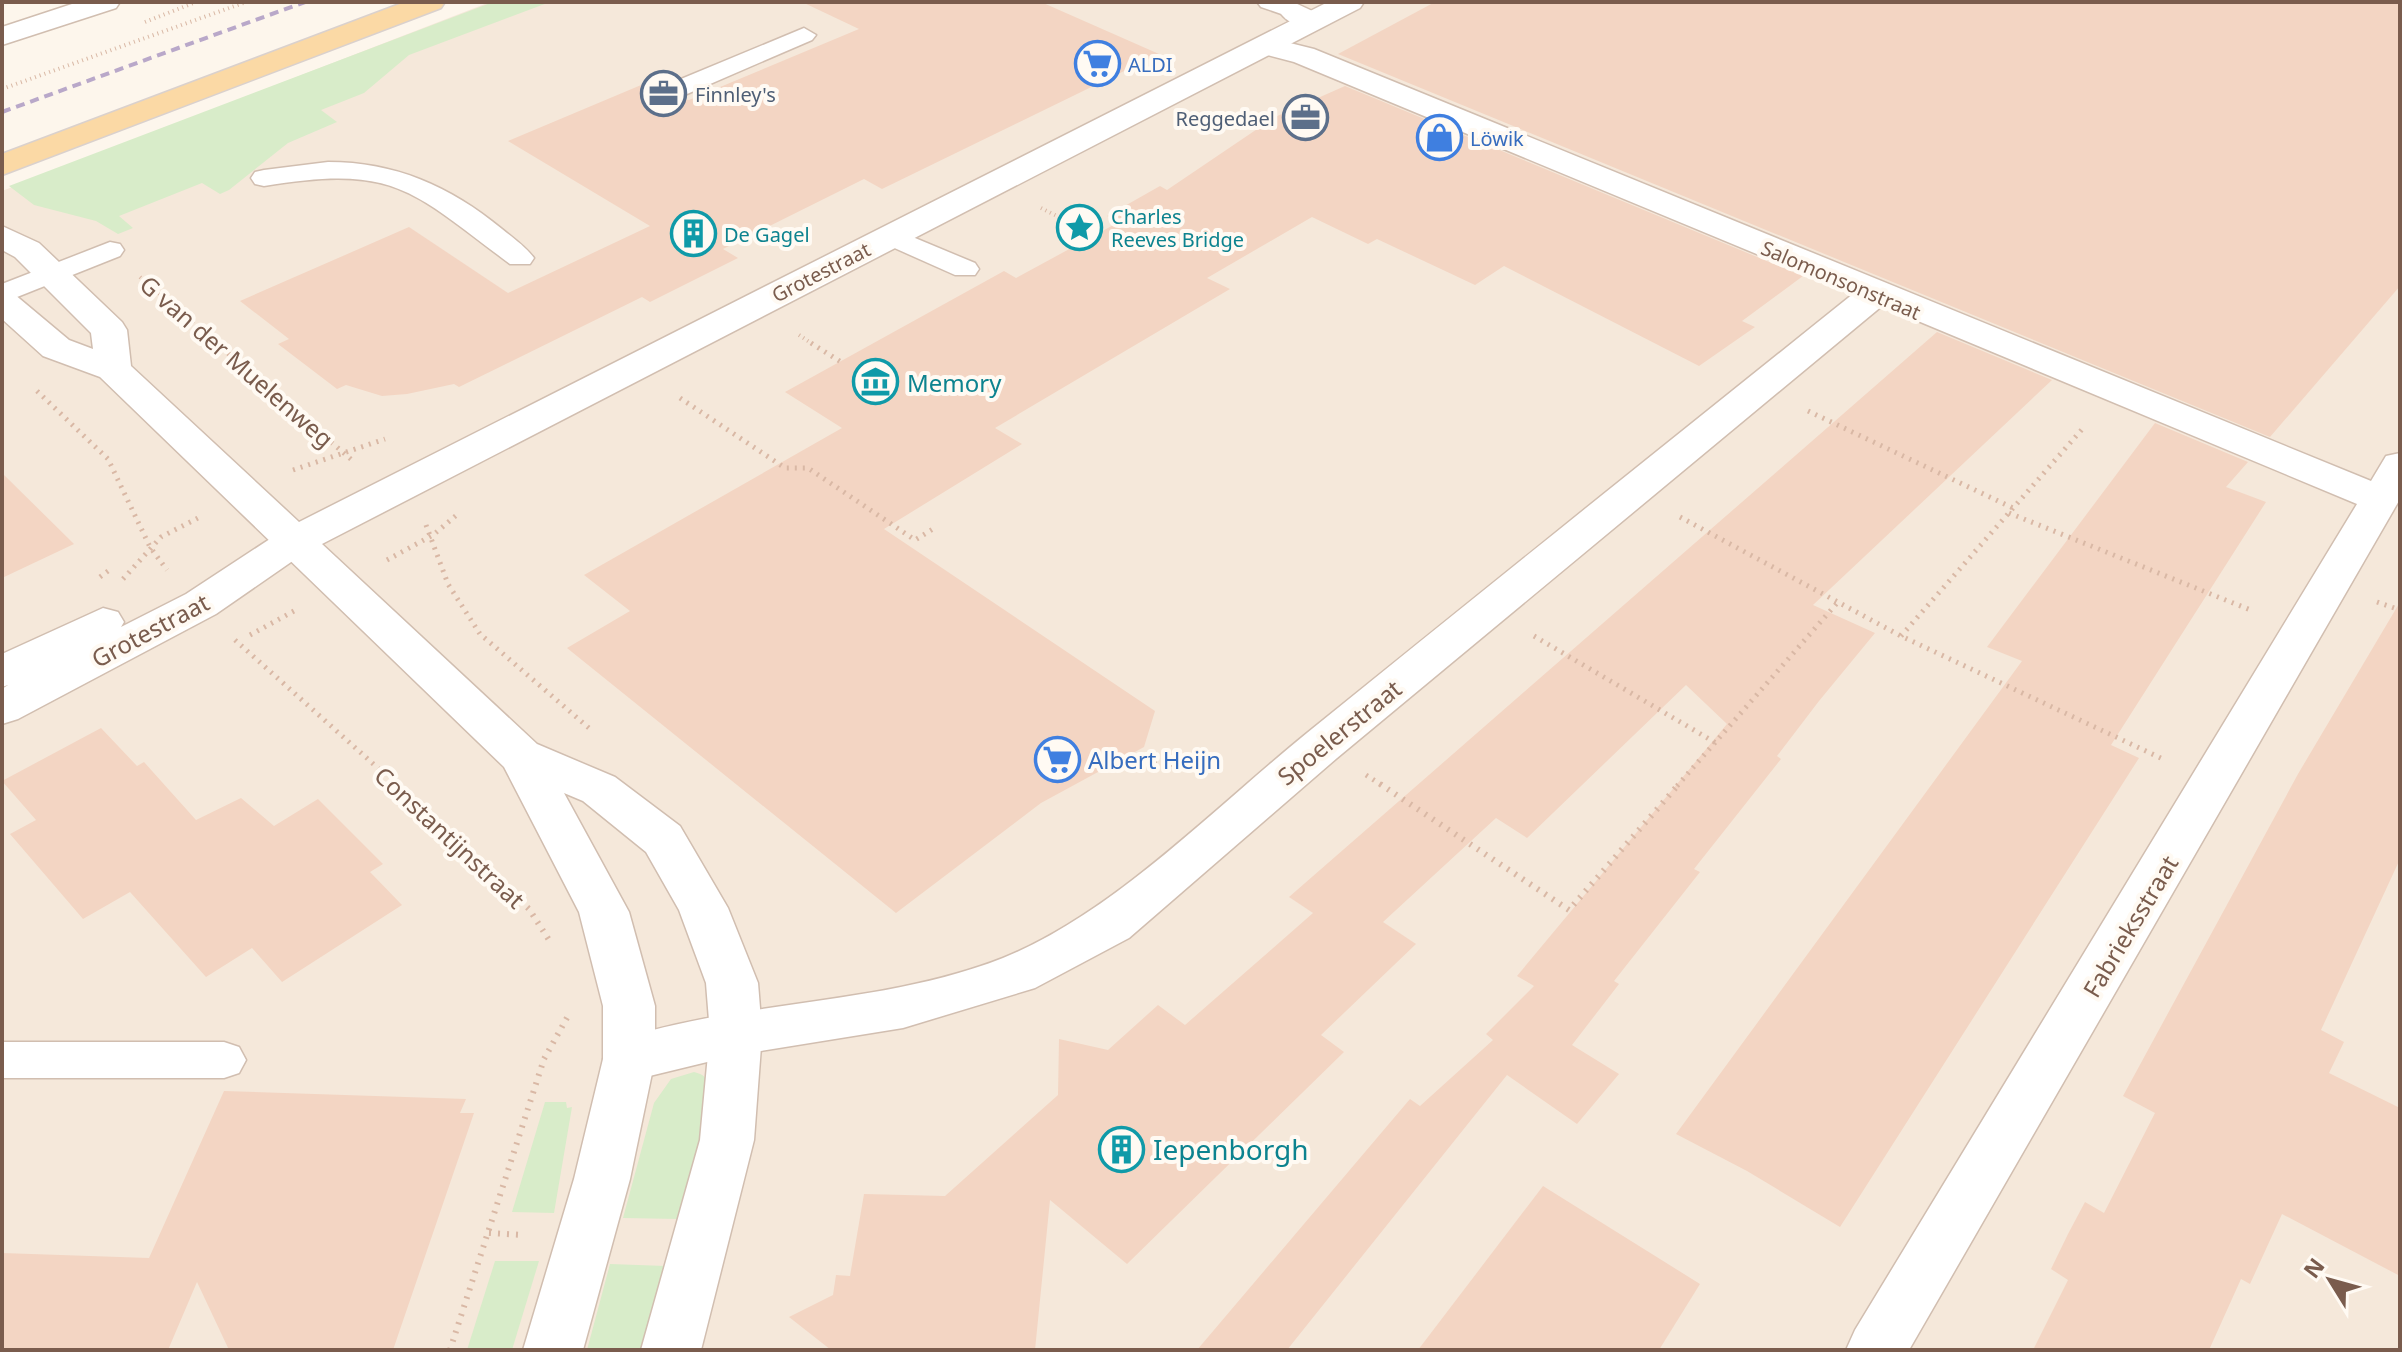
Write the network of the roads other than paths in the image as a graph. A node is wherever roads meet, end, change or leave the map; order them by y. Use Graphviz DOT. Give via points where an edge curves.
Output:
graph roads {
  1 [pos="106,2"];
  2 [pos="386,2"];
  3 [pos="431,2"];
  4 [pos="1350,2"];
  5 [pos="1291,12"];
  6 [pos="804,35"];
  7 [pos="2,36"];
  8 [pos="1266,46"];
  9 [pos="678,89"];
  10 [pos="2,146"];
  11 [pos="2,165"];
  12 [pos="264,178"];
  13 [pos="2,236"];
  14 [pos="891,236"];
  15 [pos="110,250"];
  16 [pos="520,258"];
  17 [pos="965,269"];
  18 [pos="21,288"];
  19 [pos="1875,294"];
  20 [pos="113,369"];
  21 [pos="2390,482"];
  22 [pos="293,542"];
  23 [pos="2,672"];
  24 [pos="2,708"];
  25 [pos="521,756"];
  26 [pos="736,1033"];
  27 [pos="629,1059"];
  28 [pos="2,1060"];
  29 [pos="224,1060"];
  30 [pos="553,1350"];
  31 [pos="671,1350"];
  32 [pos="1876,1350"];
  1 -- 7 [label="street"];
  2 -- 10 [label="main road"];
  3 -- 11 [label="main road"];
  4 -- 5 [label="street, Grotestraat"];
  5 -- 8 [label="street, Grotestraat"];
  6 -- 9 [label="lane"];
  8 -- 14 [label="street, Grotestraat"];
  8 -- 19 [label="street, Salomonsonstraat" via="1304,55"];
  12 -- 16 [label="lane" via="355,168 399,176 482,227"];
  13 -- 18 [label="street" via="27,250"];
  14 -- 17 [label="lane"];
  14 -- 22 [label="street, Grotestraat"];
  15 -- 18 [label="lane"];
  18 -- 20 [label="street" via="56,348"];
  18 -- 20 [label="street" via="109,330"];
  19 -- 21 [label="street, Salomonsonstraat" via="2117,390"];
  19 -- 26 [label="street, Spoelerstraat" via="1111,924 1017,974 903,1007"];
  20 -- 22 [label="street"];
  21 -- 32 [label="street, Fabrieksstraat"];
  22 -- 23 [label="street, Grotestraat" via="180,583"];
  22 -- 24 [label="street, Grotestraat" via="201,604"];
  22 -- 25 [label="street"];
  25 -- 26 [label="street" via="599,789 663,839 703,908 732,983"];
  25 -- 27 [label="street" via="604,912 629,1006"];
  26 -- 27 [label="street, Spoelerstraat"];
  26 -- 31 [label="street" via="727,1140"];
  27 -- 30 [label="street" via="602,1179"];
  28 -- 29 [label="lane"];
}
